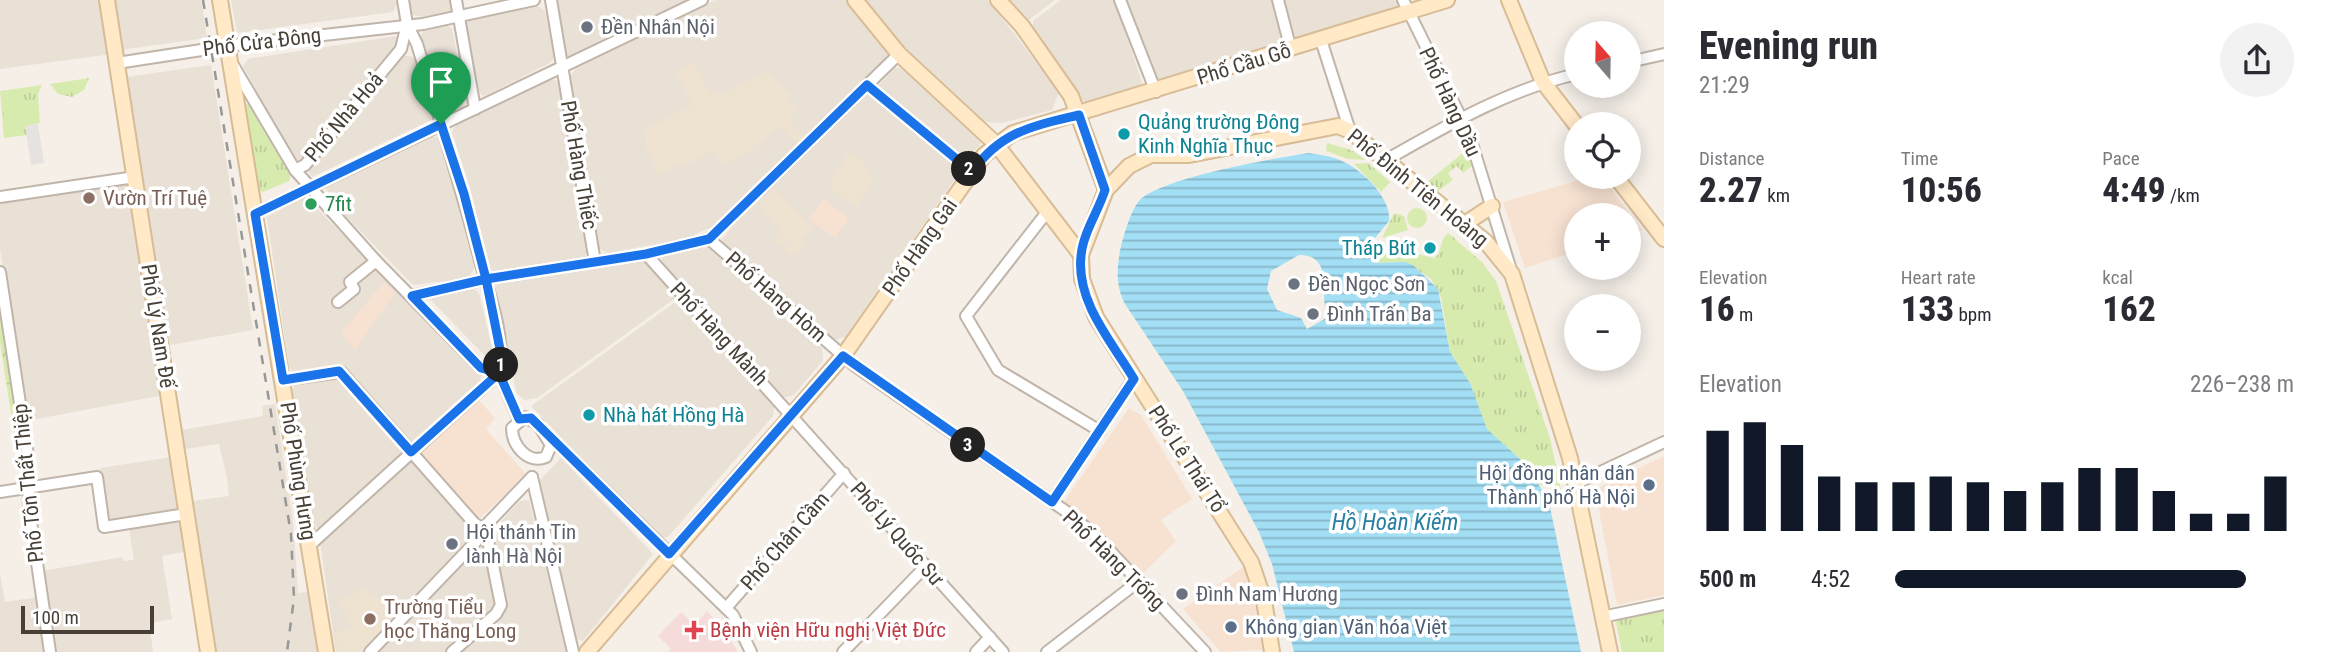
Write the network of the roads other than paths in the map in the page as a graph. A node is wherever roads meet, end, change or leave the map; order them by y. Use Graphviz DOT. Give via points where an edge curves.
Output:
graph roads {
  1 [pos="107,0"];
  2 [pos="220,0"];
  3 [pos="403,0"];
  4 [pos="456,0"];
  5 [pos="534,0"];
  6 [pos="551,0"];
  7 [pos="702,0"];
  8 [pos="855,0"];
  9 [pos="998,0"];
  10 [pos="1120,0"];
  11 [pos="1278,0"];
  12 [pos="1447,0"];
  13 [pos="1509,0"];
  14 [pos="512,2"];
  15 [pos="1406,6"];
  16 [pos="459,17"];
  17 [pos="407,24"];
  18 [pos="1321,40"];
  19 [pos="1291,50"];
  20 [pos="228,53"];
  21 [pos="899,54"];
  22 [pos="1664,54"];
  23 [pos="1642,59"];
  24 [pos="117,63"];
  25 [pos="562,68"];
  26 [pos="1564,77"];
  27 [pos="1544,82"];
  28 [pos="867,85"];
  29 [pos="1156,92"];
  30 [pos="475,109"];
  31 [pos="1567,112"];
  32 [pos="1079,115"];
  33 [pos="1460,118"];
  34 [pos="441,124"];
  35 [pos="1350,131"];
  36 [pos="996,144"];
  37 [pos="1386,160"];
  38 [pos="295,170"];
  39 [pos="972,172"];
  40 [pos="135,177"];
  41 [pos="309,187"];
  42 [pos="1625,189"];
  43 [pos="1105,190"];
  44 [pos="0,198"];
  45 [pos="1492,206"];
  46 [pos="1046,212"];
  47 [pos="255,214"];
  48 [pos="1463,225"];
  49 [pos="709,239"];
  50 [pos="1664,239"];
  51 [pos="646,254"];
  52 [pos="1081,255"];
  53 [pos="376,261"];
  54 [pos="595,262"];
  55 [pos="0,272"];
  56 [pos="1512,274"];
  57 [pos="486,279"];
  58 [pos="412,296"];
  59 [pos="338,302"];
  60 [pos="843,356"];
  61 [pos="499,373"];
  62 [pos="1134,379"];
  63 [pos="283,380"];
  64 [pos="793,414"];
  65 [pos="519,419"];
  66 [pos="1100,431"];
  67 [pos="547,434"];
  68 [pos="1664,442"];
  69 [pos="411,452"];
  70 [pos="844,473"];
  71 [pos="1575,484"];
  72 [pos="29,488"];
  73 [pos="0,492"];
  74 [pos="1052,502"];
  75 [pos="186,514"];
  76 [pos="486,531"];
  77 [pos="311,544"];
  78 [pos="669,554"];
  79 [pos="925,567"];
  80 [pos="1139,581"];
  81 [pos="1664,604"];
  82 [pos="726,608"];
  83 [pos="1602,617"];
  84 [pos="990,637"];
  85 [pos="50,652"];
  86 [pos="208,652"];
  87 [pos="326,652"];
  88 [pos="370,652"];
  89 [pos="452,652"];
  90 [pos="573,652"];
  91 [pos="587,652"];
  92 [pos="751,652"];
  93 [pos="843,652"];
  94 [pos="976,652"];
  95 [pos="1003,652"];
  96 [pos="1047,652"];
  97 [pos="1205,652"];
  98 [pos="1272,652"];
  99 [pos="1610,652"];
  1 -- 24 [label="street, Phố Lý Nam Đế"];
  2 -- 20 [label="street, Phố Phùng Hưng"];
  3 -- 17 [label="street"];
  4 -- 16 [label="street"];
  5 -- 14 [label="street, Phố Cửa Đông"];
  6 -- 25 [label="street, Phố Hàng Thiếc"];
  7 -- 25 [label="street"];
  8 -- 21 [label="street"];
  9 -- 32 [label="street" via="1022,26 1071,96"];
  10 -- 29 [label="street"];
  11 -- 19 [label="street"];
  12 -- 15 [label="street, Phố Cầu Gỗ"];
  13 -- 27 [label="street"];
  14 -- 16 [label="street, Phố Cửa Đông"];
  15 -- 18 [label="street, Phố Cầu Gỗ"];
  15 -- 33 [label="street, Phố Hàng Dầu"];
  16 -- 17 [label="street, Phố Cửa Đông"];
  16 -- 30 [label="street"];
  17 -- 20 [label="street, Phố Cửa Đông"];
  17 -- 34 [label="street"];
  17 -- 38 [label="street, Phố Nhà Hoả" via="401,49 305,165"];
  18 -- 19 [label="street, Phố Cầu Gỗ"];
  18 -- 35 [label="street"];
  19 -- 29 [label="street, Phố Cầu Gỗ"];
  20 -- 24 [label="street, Phố Cửa Đông"];
  20 -- 38 [label="street"];
  20 -- 47 [label="street, Phố Phùng Hưng"];
  21 -- 28 [label="street"];
  21 -- 36 [label="street"];
  22 -- 23 [label="street"];
  24 -- 40 [label="street, Phố Lý Nam Đế"];
  25 -- 30 [label="street"];
  25 -- 54 [label="street, Phố Hàng Thiếc"];
  26 -- 27 [label="street"];
  27 -- 31 [label="street"];
  27 -- 33 [label="street"];
  28 -- 39 [label="street"];
  28 -- 49 [label="street"];
  29 -- 32 [label="street, Phố Cầu Gỗ"];
  30 -- 34 [label="street"];
  32 -- 36 [label="street, Phố Hàng Gai" via="1013,133"];
  32 -- 43 [label="street"];
  33 -- 37 [label="street"];
  33 -- 45 [label="street, Phố Hàng Dầu"];
  34 -- 41 [label="street"];
  34 -- 57 [label="street"];
  35 -- 37 [label="street, Phố Đinh Tiên Hoàng"];
  35 -- 43 [label="street, Phố Đinh Tiên Hoàng" via="1330,127 1189,155 1151,155 1129,166"];
  36 -- 39 [label="street, Phố Hàng Gai"];
  36 -- 46 [label="street"];
  37 -- 48 [label="street, Phố Đinh Tiên Hoàng"];
  38 -- 41 [label="street"];
  39 -- 60 [label="street, Phố Hàng Gai"];
  40 -- 44 [label="street"];
  40 -- 75 [label="street, Phố Lý Nam Đế"];
  41 -- 47 [label="street"];
  41 -- 53 [label="street"];
  42 -- 50 [label="street"];
  43 -- 52 [label="street, Phố Lê Thái Tổ"];
  45 -- 48 [label="street"];
  45 -- 56 [label="street, Phố Hàng Dầu"];
  46 -- 52 [label="street"];
  46 -- 66 [label="street" via="966,316 998,370"];
  47 -- 63 [label="street, Phố Phùng Hưng"];
  48 -- 56 [label="street, Phố Đinh Tiên Hoàng" via="1494,250"];
  49 -- 51 [label="street"];
  49 -- 60 [label="street, Phố Hàng Hòm"];
  51 -- 54 [label="street"];
  51 -- 64 [label="street, Phố Hàng Mành"];
  52 -- 62 [label="street, Phố Lê Thái Tổ" via="1089,304"];
  53 -- 58 [label="street"];
  53 -- 59 [label="street" via="350,282 354,289"];
  54 -- 57 [label="street"];
  55 -- 72 [label="street, Phố Tôn Thất Thiệp"];
  56 -- 71 [label="street, Phố Đinh Tiên Hoàng"];
  57 -- 58 [label="street"];
  57 -- 61 [label="street" via="502,359"];
  58 -- 61 [label="street" via="481,368"];
  60 -- 64 [label="street, Phố Hàng Gai"];
  60 -- 74 [label="street, Phố Hàng Trống"];
  61 -- 65 [label="street"];
  61 -- 69 [label="street"];
  62 -- 66 [label="street"];
  62 -- 98 [label="street, Phố Lê Thái Tổ" via="1245,551 1264,600"];
  63 -- 69 [label="street" via="339,371"];
  63 -- 77 [label="street, Phố Phùng Hưng"];
  64 -- 70 [label="street, Phố Lý Quốc Sư"];
  64 -- 78 [label="street, Phố Hàng Gai"];
  65 -- 67 [label="street" via="531,418"];
  65 -- 67 [label="street" via="512,434 530,458 539,460 550,451"];
  66 -- 74 [label="street"];
  67 -- 78 [label="street"];
  68 -- 71 [label="street"];
  69 -- 76 [label="street"];
  69 -- 77 [label="street"];
  70 -- 79 [label="street, Phố Lý Quốc Sư"];
  70 -- 82 [label="street, Phố Chân Cầm"];
  71 -- 83 [label="street, Phố Đinh Tiên Hoàng"];
  72 -- 73 [label="street"];
  72 -- 75 [label="street" via="97,477 104,527"];
  72 -- 85 [label="street, Phố Tôn Thất Thiệp"];
  74 -- 80 [label="street, Phố Hàng Trống" via="1095,535"];
  75 -- 86 [label="street, Phố Lý Nam Đế"];
  76 -- 88 [label="street"];
  76 -- 89 [label="street" via="501,605"];
  76 -- 90 [label="street" via="488,523 532,477"];
  77 -- 87 [label="street, Phố Phùng Hưng"];
  78 -- 82 [label="street"];
  78 -- 91 [label="street, Phố Hàng Gai"];
  79 -- 84 [label="street, Phố Lý Quốc Sư"];
  79 -- 93 [label="street"];
  80 -- 96 [label="street"];
  80 -- 97 [label="street, Phố Hàng Trống"];
  81 -- 83 [label="street"];
  82 -- 92 [label="street" via="738,622"];
  83 -- 99 [label="street, Phố Đinh Tiên Hoàng"];
  84 -- 94 [label="street"];
  84 -- 95 [label="street, Phố Lý Quốc Sư"];
}
